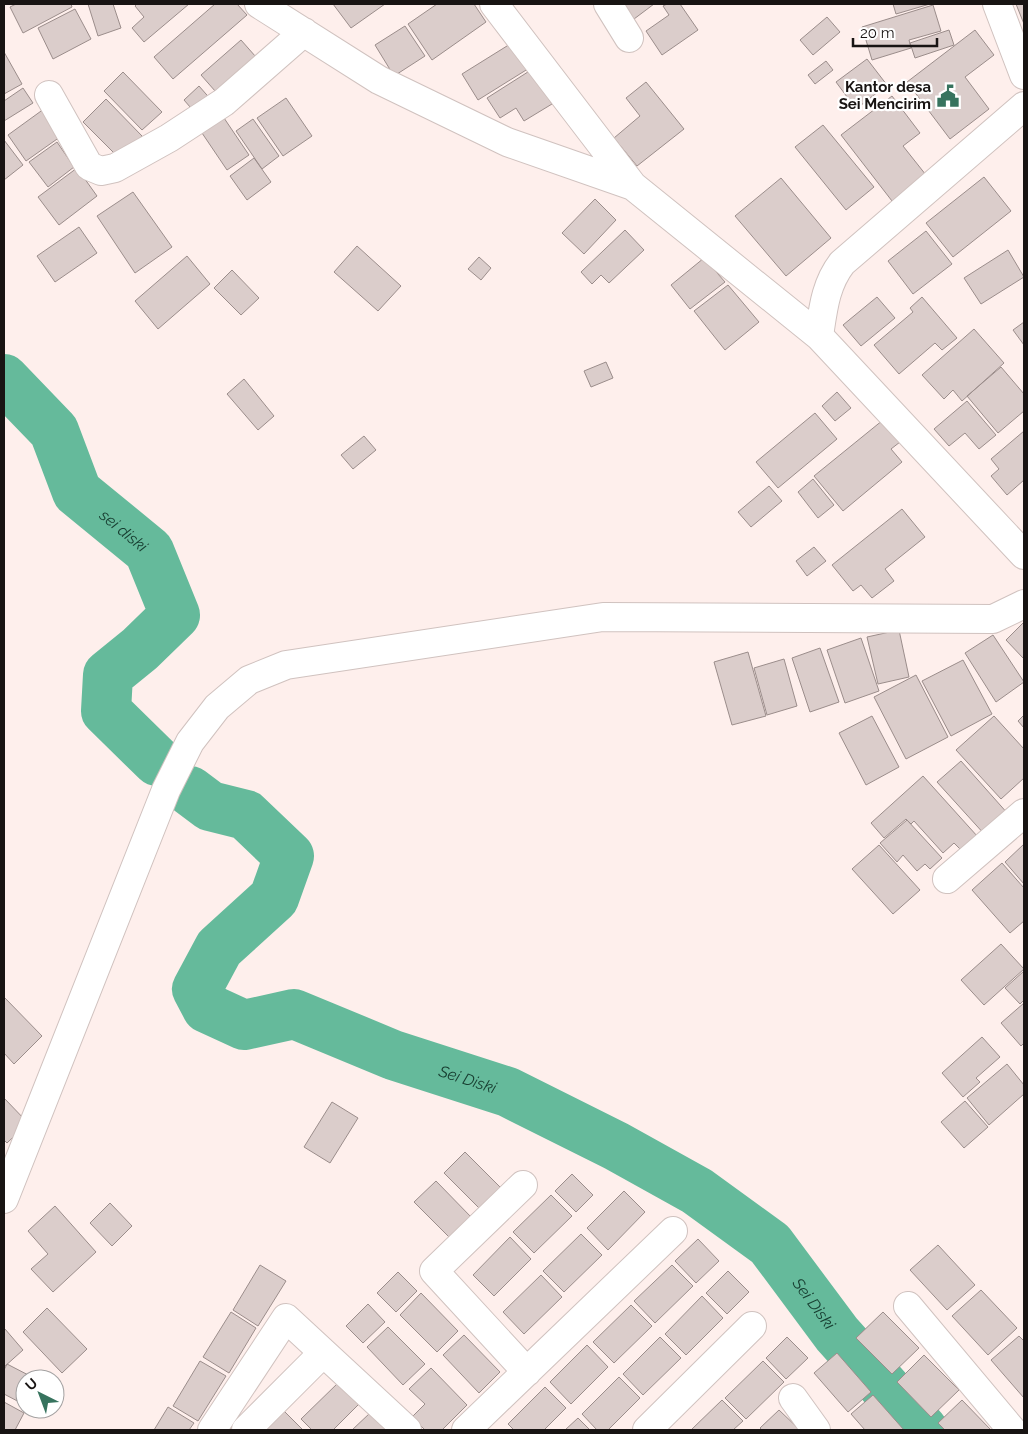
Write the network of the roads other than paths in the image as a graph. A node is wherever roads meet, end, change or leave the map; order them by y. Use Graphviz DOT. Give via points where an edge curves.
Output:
graph roads {
  1 [pos="259,4"];
  2 [pos="494,4"];
  3 [pos="608,4"];
  4 [pos="997,4"];
  5 [pos="304,32"];
  6 [pos="629,38"];
  7 [pos="1024,75"];
  8 [pos="49,95"];
  9 [pos="1024,106"];
  10 [pos="633,186"];
  11 [pos="819,336"];
  12 [pos="1024,555"];
  13 [pos="1024,604"];
  14 [pos="1024,813"];
  15 [pos="947,879"];
  16 [pos="523,1185"];
  17 [pos="4,1199"];
  18 [pos="673,1231"];
  19 [pos="908,1306"];
  20 [pos="752,1326"];
  21 [pos="323,1354"];
  22 [pos="528,1372"];
  23 [pos="793,1398"];
  24 [pos="212,1430"];
  25 [pos="246,1430"];
  26 [pos="407,1430"];
  27 [pos="466,1430"];
  28 [pos="647,1430"];
  29 [pos="816,1430"];
  30 [pos="1012,1430"];
  1 -- 5 [label="street"];
  2 -- 10 [label="street"];
  3 -- 6 [label="street"];
  4 -- 7 [label="street"];
  5 -- 8 [label="street" via="224,102 115,168 101,171 89,166"];
  5 -- 10 [label="street" via="379,80 507,142"];
  9 -- 11 [label="street" via="842,262 832,276 826,295"];
  10 -- 11 [label="street"];
  11 -- 12 [label="street"];
  13 -- 17 [label="street" via="994,619 603,617 286,665 249,680 217,708 190,742 174,772"];
  14 -- 15 [label="street"];
  16 -- 22 [label="street" via="434,1271"];
  18 -- 22 [label="street"];
  19 -- 30 [label="street"];
  20 -- 28 [label="street"];
  21 -- 24 [label="street" via="286,1318"];
  21 -- 25 [label="street"];
  21 -- 26 [label="street"];
  22 -- 27 [label="street"];
  23 -- 29 [label="street"];
}
